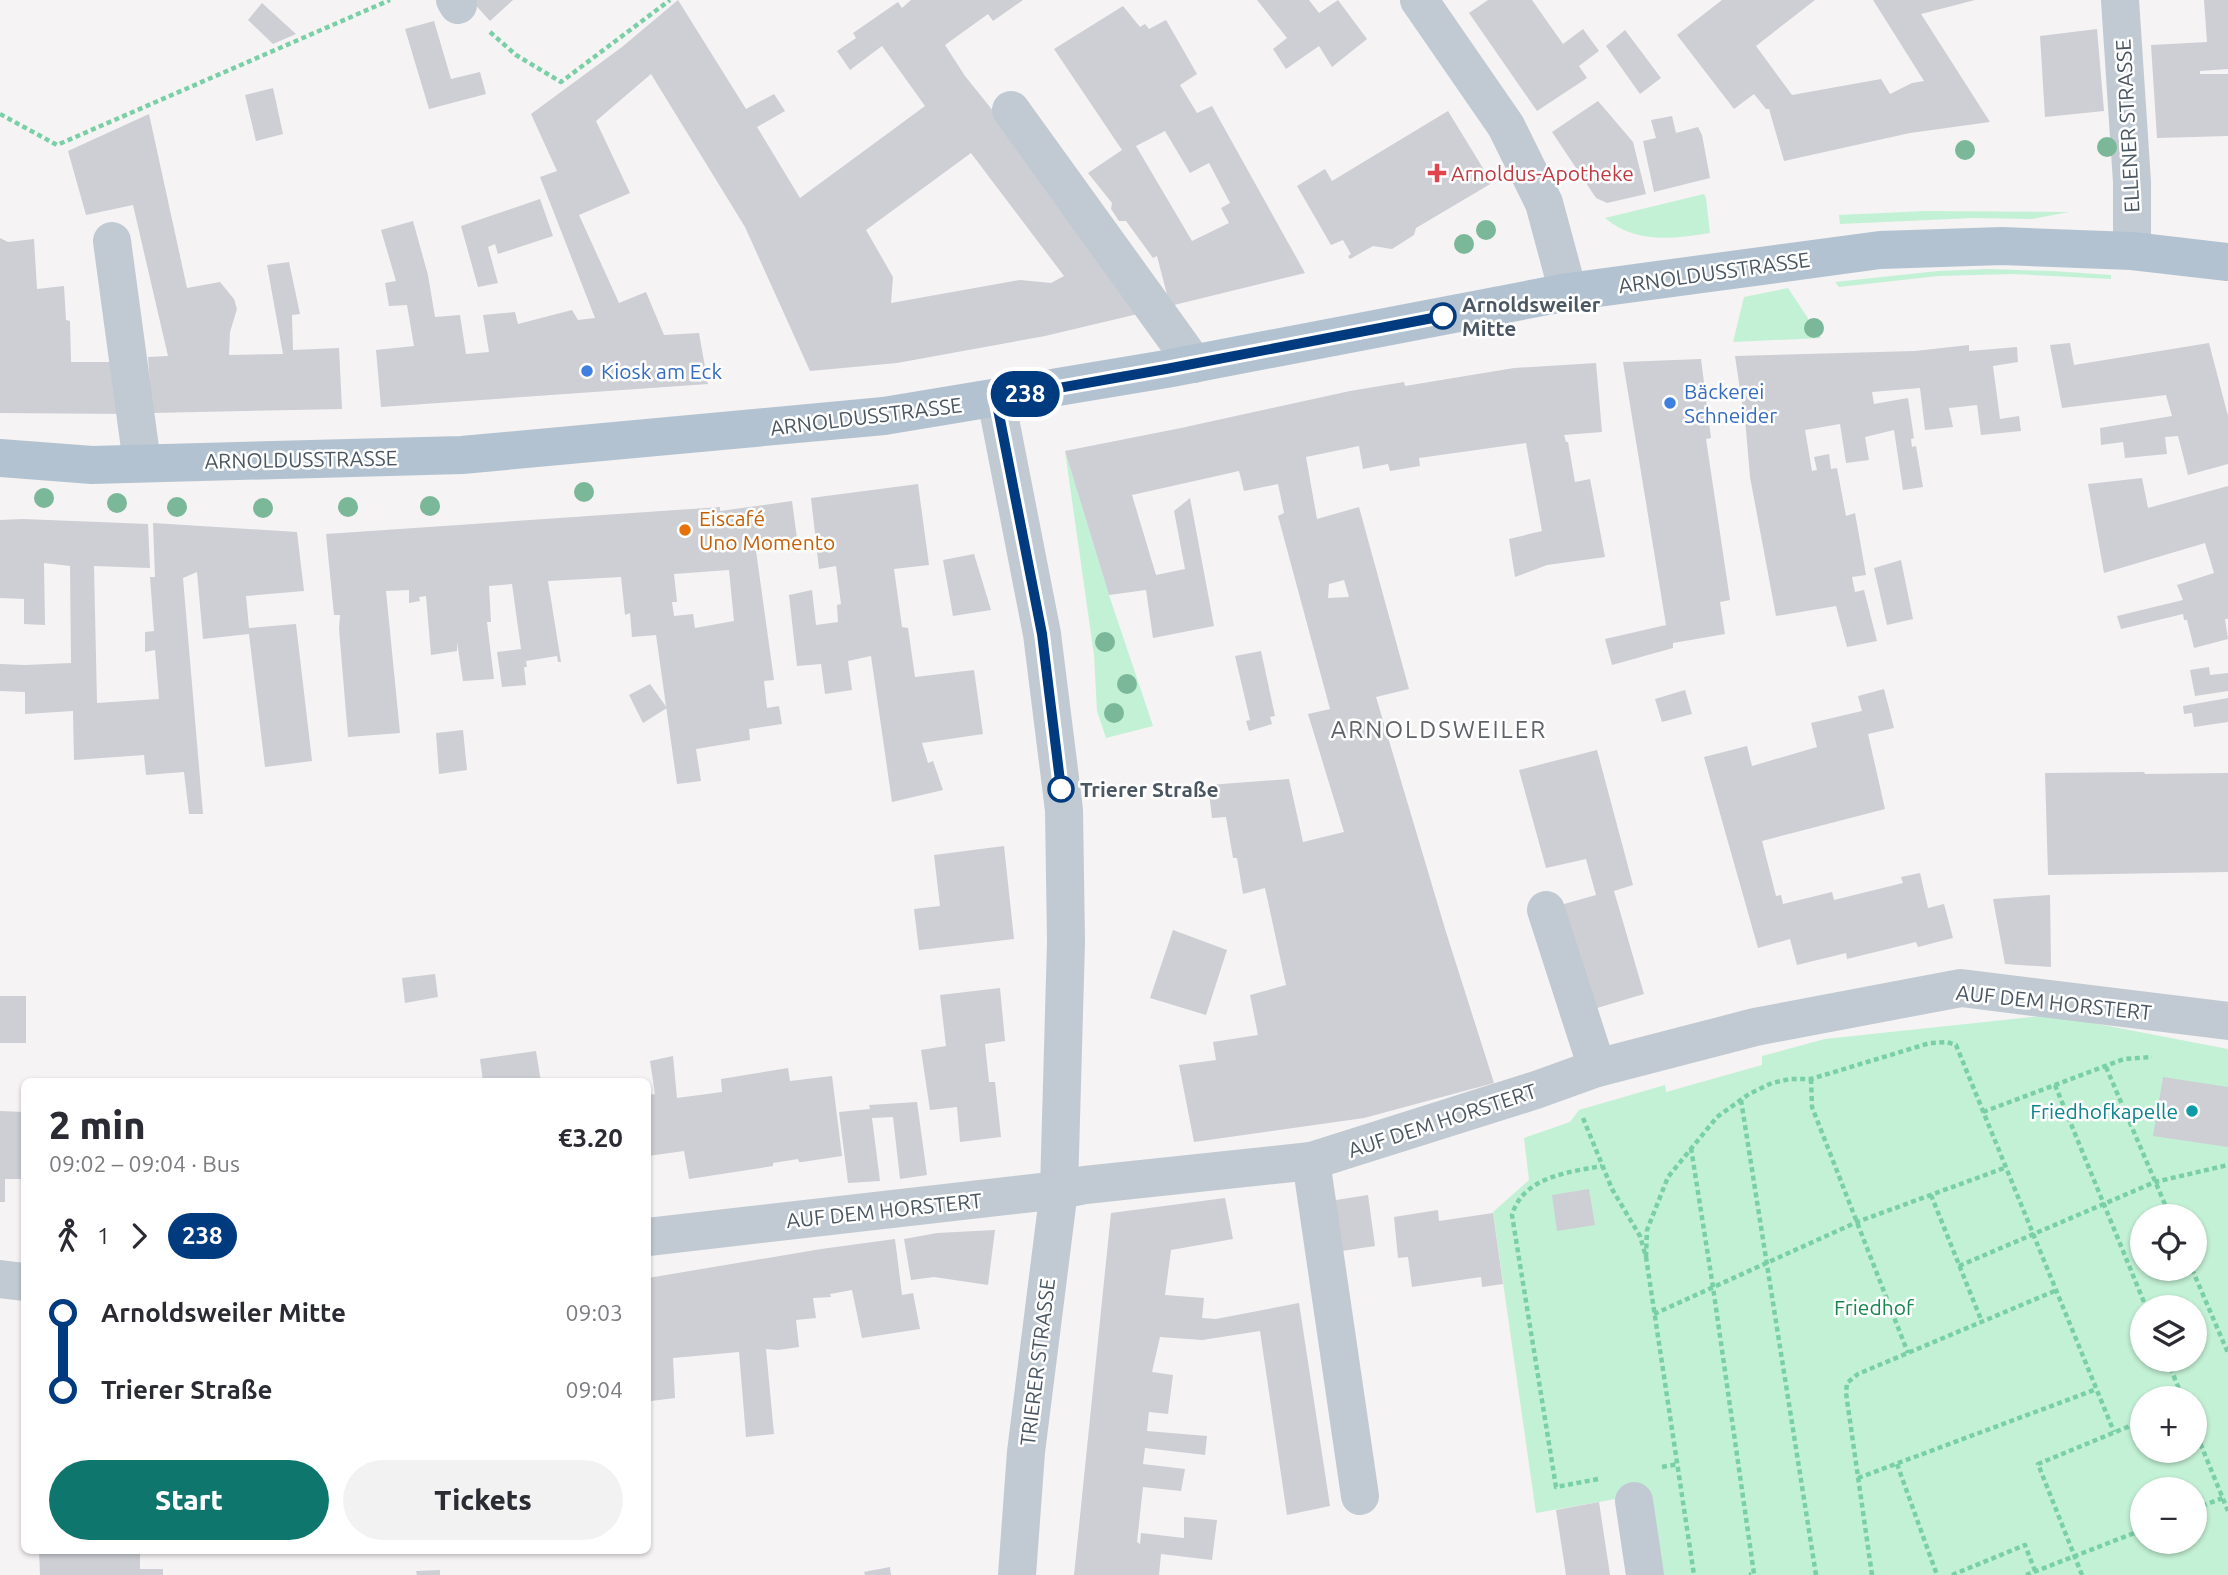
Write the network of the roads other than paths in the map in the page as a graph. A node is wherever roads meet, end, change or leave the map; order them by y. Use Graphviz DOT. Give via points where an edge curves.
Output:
graph roads {
  1 [pos="1419,0"];
  2 [pos="2120,0"];
  3 [pos="1011,110"];
  4 [pos="112,241"];
  5 [pos="2132,251"];
  6 [pos="2226,268"];
  7 [pos="1568,292"];
  8 [pos="1194,364"];
  9 [pos="996,399"];
  10 [pos="0,458"];
  11 [pos="142,463"];
  12 [pos="1546,910"];
  13 [pos="2228,1021"];
  14 [pos="1597,1068"];
  15 [pos="1311,1161"];
  16 [pos="1059,1190"];
  17 [pos="651,1237"];
  18 [pos="0,1279"];
  19 [pos="21,1282"];
  20 [pos="1632,1483"];
  21 [pos="1360,1496"];
  22 [pos="1017,1575"];
  23 [pos="1645,1575"];
  1 -- 7 [label="street" via="1506,126 1544,203"];
  2 -- 5 [label="street, ELLENER STRASSE"];
  3 -- 8 [label="street"];
  4 -- 11 [label="street"];
  5 -- 6 [label="main road, ARNOLDUSSTRASSE"];
  5 -- 7 [label="main road, ARNOLDUSSTRASSE" via="2002,246 1880,250"];
  7 -- 8 [label="main road, ARNOLDUSSTRASSE"];
  8 -- 9 [label="main road, ARNOLDUSSTRASSE"];
  9 -- 11 [label="main road, ARNOLDUSSTRASSE" via="884,416 462,455"];
  9 -- 16 [label="street, TRIERER STRASSE" via="1042,634 1064,810 1066,942"];
  10 -- 11 [label="main road, ARNOLDUSSTRASSE" via="92,465"];
  12 -- 14 [label="street"];
  13 -- 14 [label="street, AUF DEM HORSTERT" via="1961,988 1755,1027"];
  14 -- 15 [label="street, AUF DEM HORSTERT"];
  15 -- 16 [label="street, AUF DEM HORSTERT"];
  15 -- 21 [label="street"];
  16 -- 17 [label="street, AUF DEM HORSTERT"];
  16 -- 22 [label="street, TRIERER STRASSE" via="1026,1452"];
  18 -- 19 [label="street"];
  20 -- 23 [label="street"];
}
